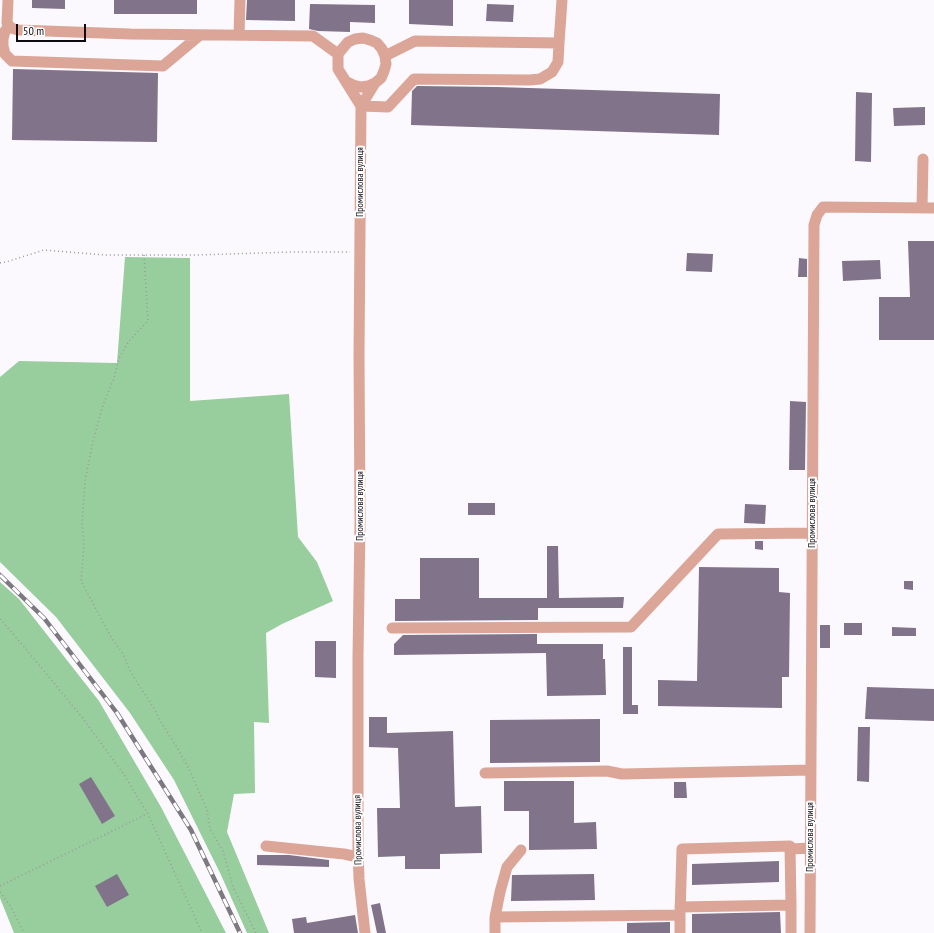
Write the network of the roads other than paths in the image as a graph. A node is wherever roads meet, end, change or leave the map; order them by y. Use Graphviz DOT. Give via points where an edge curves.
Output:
graph roads {
  1 [pos="8,0"];
  2 [pos="240,0"];
  3 [pos="562,0"];
  4 [pos="9,26"];
  5 [pos="200,35"];
  6 [pos="240,35"];
  7 [pos="559,43"];
  8 [pos="338,54"];
  9 [pos="385,56"];
  10 [pos="347,82"];
  11 [pos="375,83"];
  12 [pos="361,106"];
  13 [pos="923,159"];
  14 [pos="922,208"];
  15 [pos="934,208"];
  16 [pos="812,533"];
  17 [pos="392,628"];
  18 [pos="811,770"];
  19 [pos="485,773"];
  20 [pos="266,846"];
  21 [pos="790,848"];
  22 [pos="810,848"];
  23 [pos="522,850"];
  24 [pos="358,858"];
  25 [pos="791,905"];
  26 [pos="680,911"];
  27 [pos="495,917"];
  28 [pos="366,933"];
  29 [pos="495,933"];
  30 [pos="680,933"];
  31 [pos="791,933"];
  32 [pos="810,933"];
  1 -- 4 [label="street"];
  2 -- 6 [label="street"];
  3 -- 7 [label="street"];
  4 -- 5 [label="street" via="18,30"];
  4 -- 5 [label="street" via="5,31 3,46 5,54 12,61 163,66"];
  5 -- 6 [label="street"];
  6 -- 8 [label="street" via="313,36"];
  7 -- 9 [label="street" via="415,41"];
  7 -- 12 [label="street" via="558,62 552,72 540,79 414,79 388,107"];
  8 -- 9 [label="street" via="348,42 363,38 377,44"];
  8 -- 10 [label="street" via="338,69"];
  9 -- 11 [label="street" via="384,71"];
  10 -- 11 [label="street" via="361,87"];
  10 -- 12 [label="street"];
  11 -- 12 [label="street"];
  12 -- 24 [label="street, Промислова вулиця"];
  13 -- 14 [label="street"];
  14 -- 15 [label="street, Промислова вулиця"];
  14 -- 16 [label="street, Промислова вулиця" via="823,207 817,215 814,226"];
  16 -- 17 [label="street" via="718,534 631,627"];
  16 -- 18 [label="street, Промислова вулиця"];
  18 -- 19 [label="street" via="622,774 607,771"];
  18 -- 22 [label="street, Промислова вулиця"];
  20 -- 24 [label="street" via="344,854"];
  21 -- 22 [label="street"];
  21 -- 25 [label="street"];
  21 -- 26 [label="street" via="682,849"];
  22 -- 32 [label="street, Промислова вулиця"];
  23 -- 27 [label="street" via="507,867"];
  24 -- 28 [label="street, Промислова вулиця"];
  25 -- 26 [label="street"];
  25 -- 31 [label="street"];
  26 -- 27 [label="street"];
  26 -- 30 [label="street"];
  27 -- 29 [label="street"];
}
